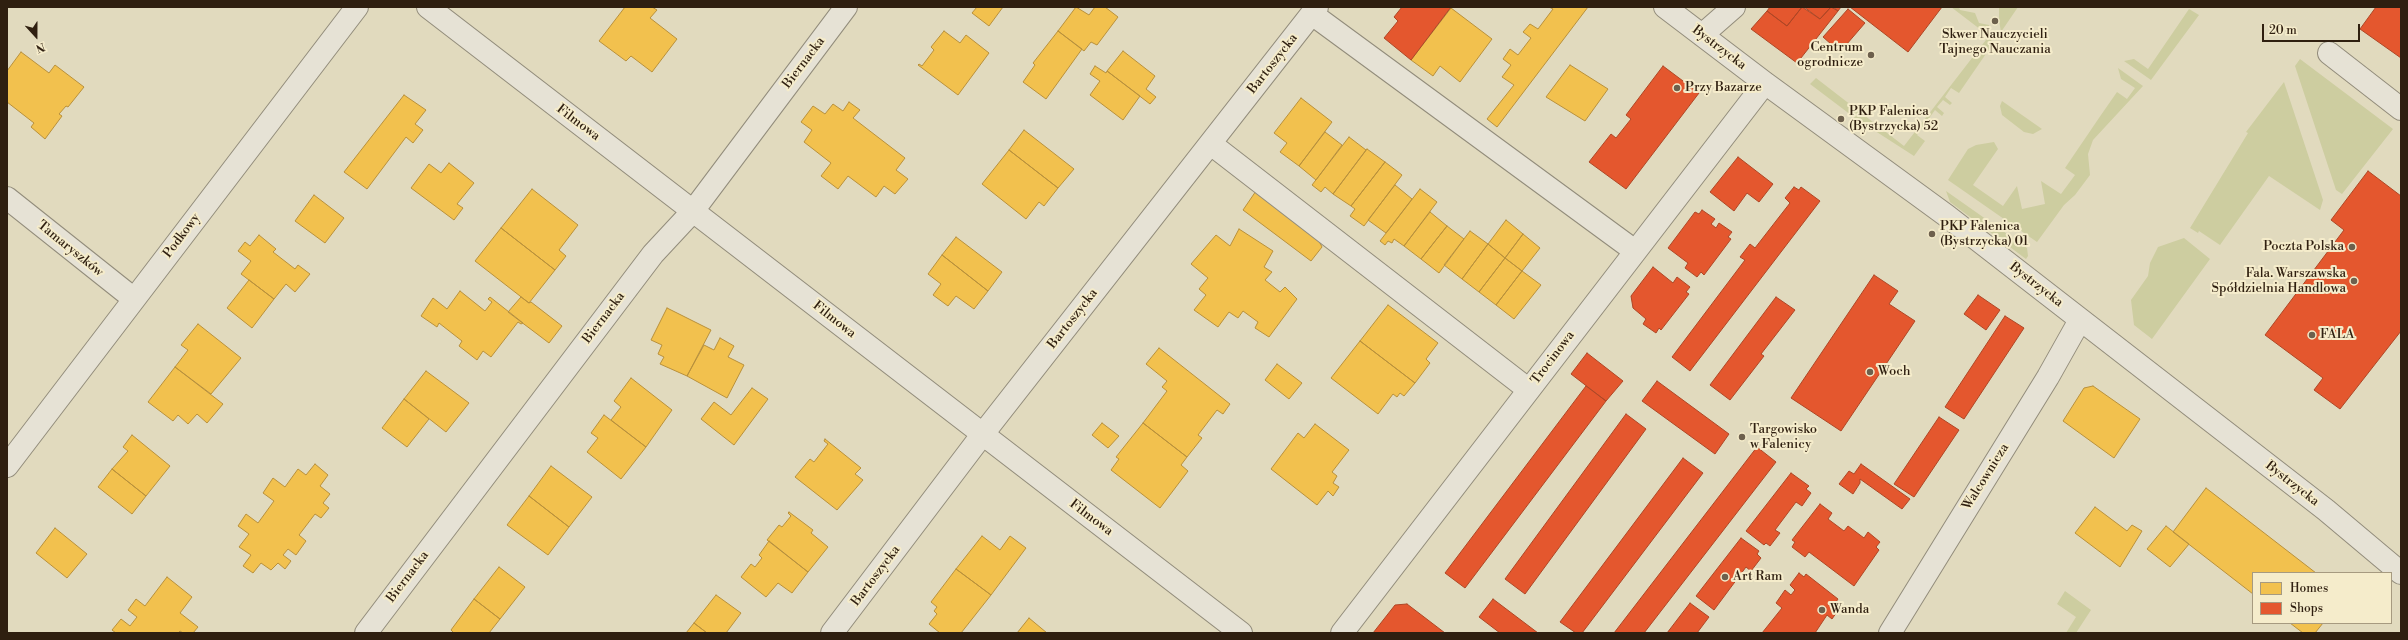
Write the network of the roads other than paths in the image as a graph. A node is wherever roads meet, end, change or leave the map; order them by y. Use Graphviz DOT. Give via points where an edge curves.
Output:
graph roads {
  1 [pos="357,7"];
  2 [pos="428,7"];
  3 [pos="846,7"];
  4 [pos="1665,7"];
  5 [pos="1734,7"];
  6 [pos="1315,10"];
  7 [pos="1702,35"];
  8 [pos="2329,53"];
  9 [pos="1765,83"];
  10 [pos="2401,109"];
  11 [pos="1211,144"];
  12 [pos="7,198"];
  13 [pos="693,211"];
  14 [pos="1635,251"];
  15 [pos="134,299"];
  16 [pos="2080,320"];
  17 [pos="1529,390"];
  18 [pos="982,435"];
  19 [pos="7,466"];
  20 [pos="2401,573"];
  21 [pos="366,633"];
  22 [pos="832,633"];
  23 [pos="1241,633"];
  24 [pos="1342,633"];
  25 [pos="1890,633"];
  1 -- 15 [label="street, Podkowy"];
  2 -- 13 [label="street, Filmowa"];
  3 -- 13 [label="street, Biernacka"];
  4 -- 7 [label="street, Bystrzycka"];
  5 -- 7 [label="street"];
  6 -- 11 [label="street, Bartoszycka"];
  6 -- 14 [label="street"];
  7 -- 9 [label="street, Bystrzycka"];
  8 -- 10 [label="street"];
  9 -- 14 [label="street, Trocinowa"];
  9 -- 16 [label="street, Bystrzycka" via="1947,216"];
  11 -- 17 [label="street"];
  11 -- 18 [label="street, Bartoszycka"];
  12 -- 15 [label="street, Tamaryszków"];
  13 -- 18 [label="street, Filmowa"];
  13 -- 21 [label="street, Biernacka" via="653,254"];
  14 -- 17 [label="street, Trocinowa"];
  15 -- 19 [label="street, Podkowy"];
  16 -- 20 [label="street, Bystrzycka" via="2326,510"];
  16 -- 25 [label="street, Walcownicza" via="2048,377"];
  17 -- 24 [label="street, Trocinowa"];
  18 -- 22 [label="street, Bartoszycka"];
  18 -- 23 [label="street, Filmowa"];
}
